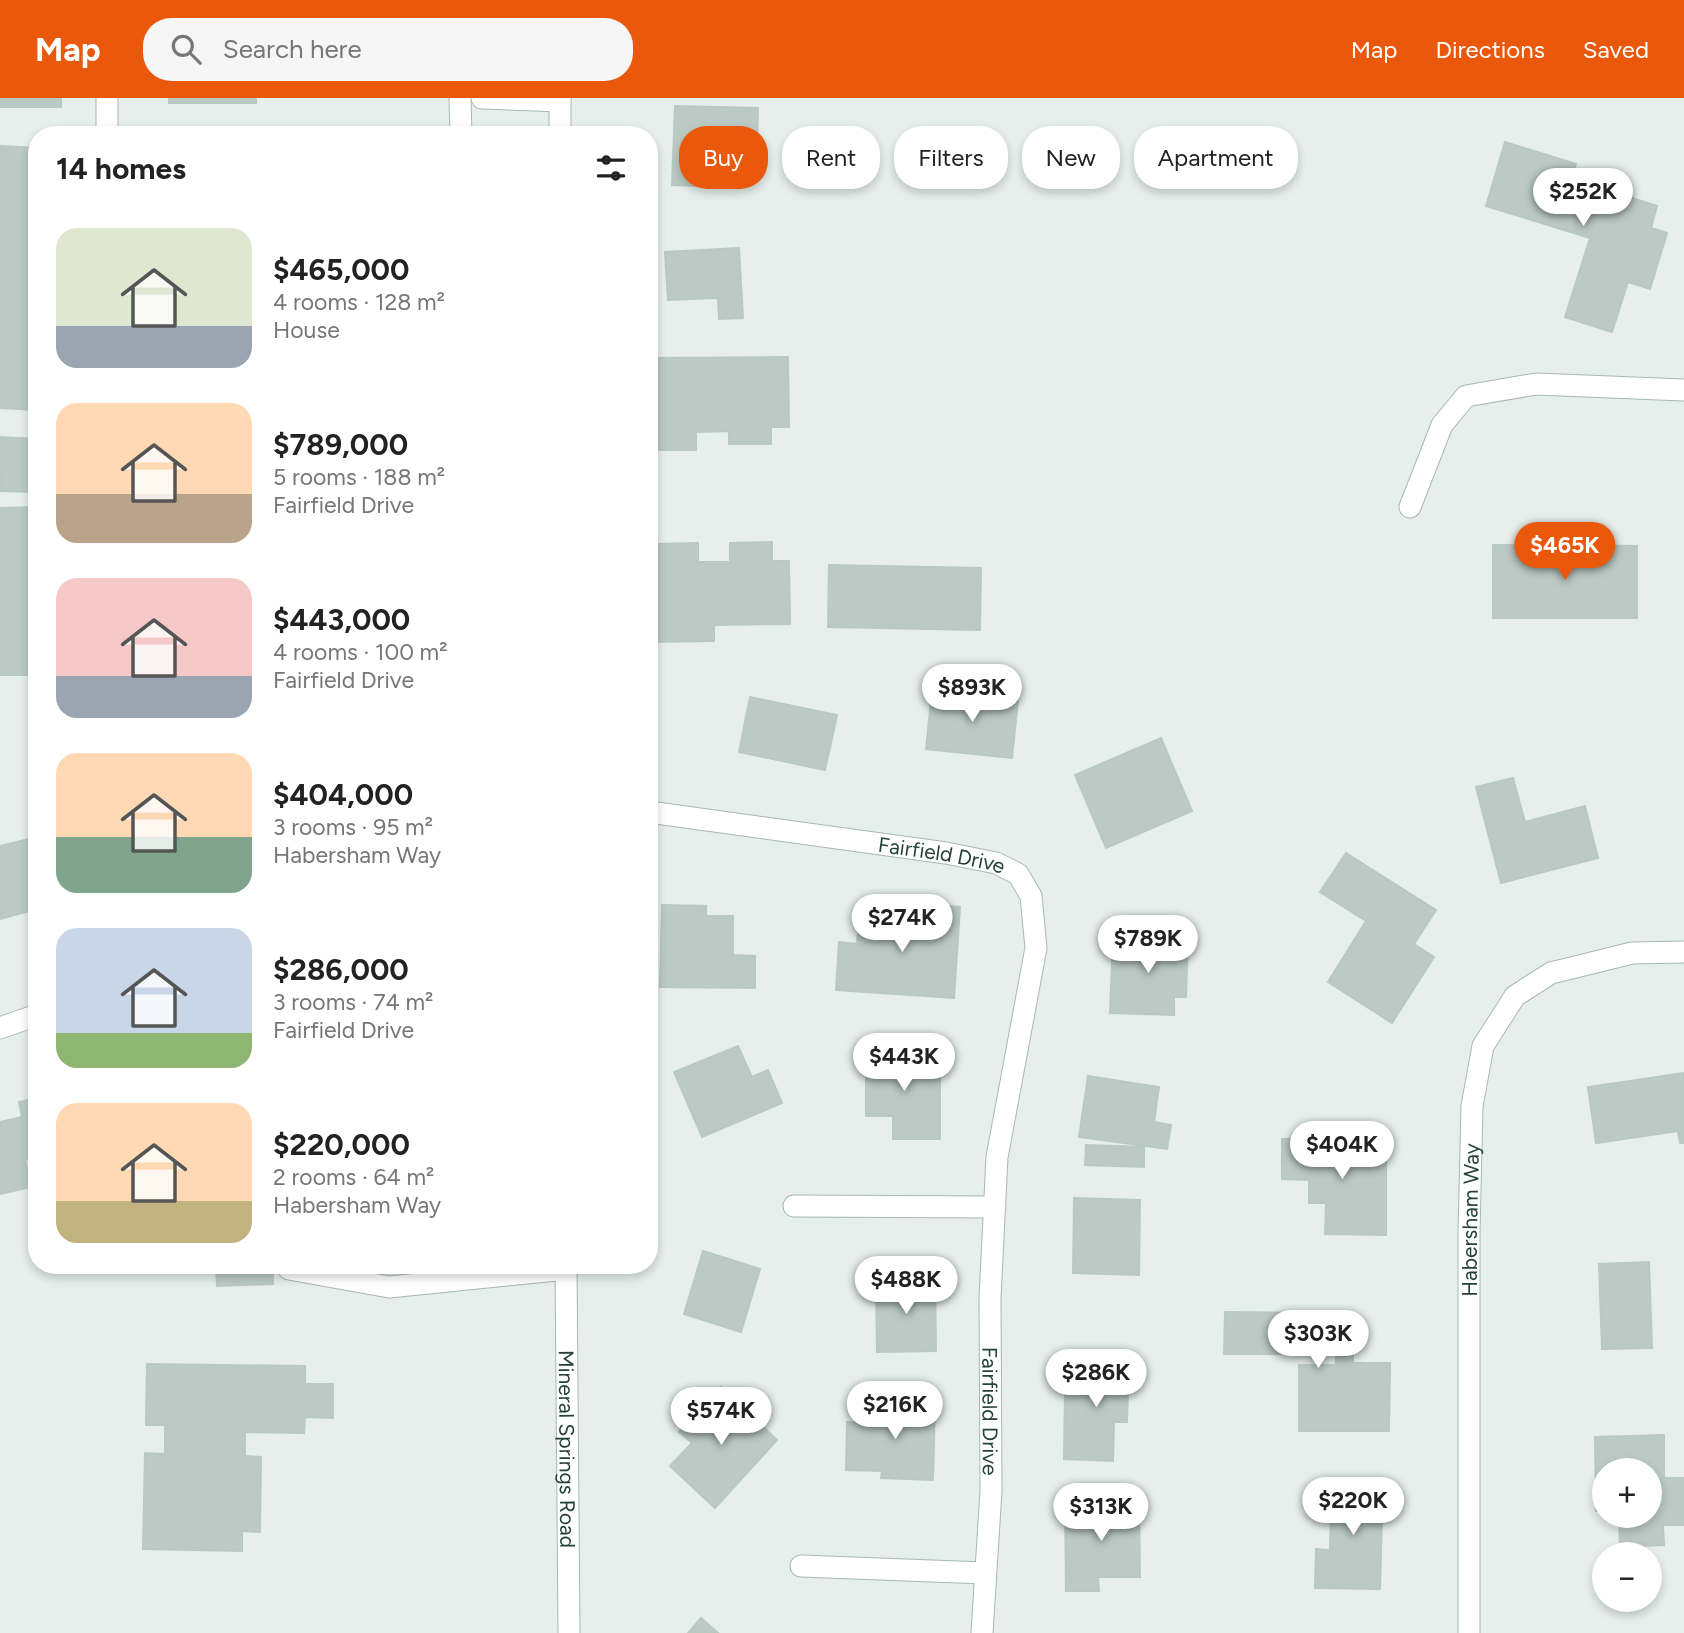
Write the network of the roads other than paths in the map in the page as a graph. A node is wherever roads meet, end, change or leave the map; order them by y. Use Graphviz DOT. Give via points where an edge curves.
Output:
graph roads {
  1 [pos="107,98"];
  2 [pos="460,98"];
  3 [pos="482,98"];
  4 [pos="560,99"];
  5 [pos="107,126"];
  6 [pos="461,126"];
  7 [pos="560,126"];
  8 [pos="1684,390"];
  9 [pos="1410,507"];
  10 [pos="658,813"];
  11 [pos="1684,952"];
  12 [pos="28,1017"];
  13 [pos="4,1024"];
  14 [pos="794,1206"];
  15 [pos="995,1207"];
  16 [pos="317,1274"];
  17 [pos="504,1274"];
  18 [pos="566,1274"];
  19 [pos="801,1566"];
  20 [pos="984,1573"];
  21 [pos="569,1633"];
  22 [pos="982,1633"];
  23 [pos="1469,1633"];
  1 -- 5 [label="street"];
  2 -- 6 [label="street"];
  3 -- 4 [label="street"];
  4 -- 7 [label="street"];
  8 -- 9 [label="street" via="1536,384 1466,396 1442,425"];
  10 -- 15 [label="street, Fairfield Drive" via="946,853 996,863 1018,874 1031,896 1036,948 997,1157"];
  11 -- 23 [label="street, Habersham Way" via="1632,953 1552,973 1515,996 1483,1046 1472,1106 1469,1220"];
  12 -- 13 [label="street"];
  14 -- 15 [label="street"];
  15 -- 20 [label="street, Fairfield Drive" via="990,1298 991,1491"];
  16 -- 17 [label="street" via="389,1287"];
  18 -- 21 [label="street, Mineral Springs Road"];
  19 -- 20 [label="street"];
  20 -- 22 [label="street, Fairfield Drive"];
}
